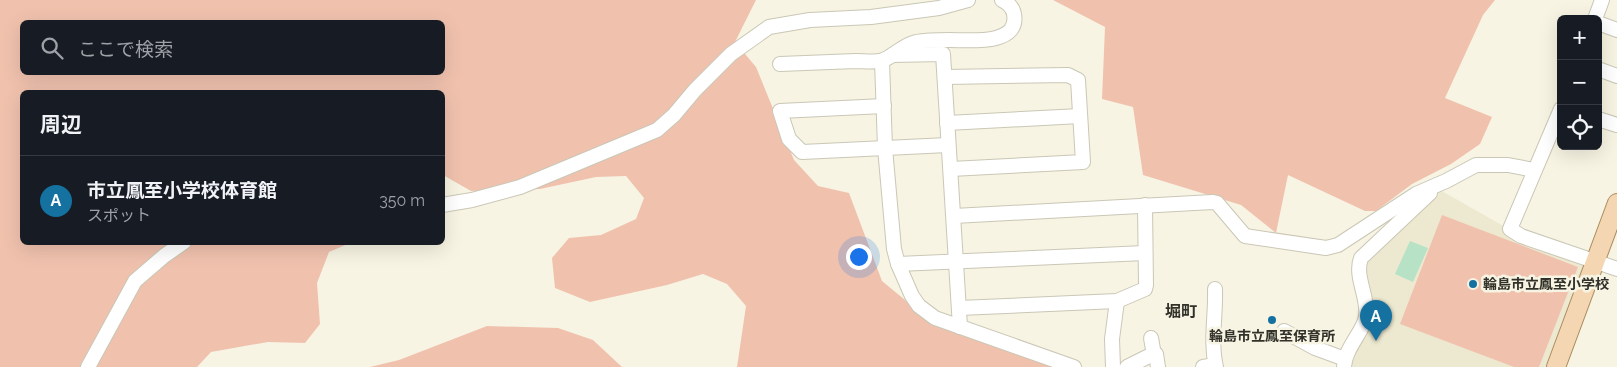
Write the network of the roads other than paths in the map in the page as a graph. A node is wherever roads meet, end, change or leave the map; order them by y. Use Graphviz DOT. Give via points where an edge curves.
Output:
graph roads {
  1 [pos="968,0"];
  2 [pos="1002,0"];
  3 [pos="1602,0"];
  4 [pos="1596,15"];
  5 [pos="1602,24"];
  6 [pos="1617,30"];
  7 [pos="887,58"];
  8 [pos="780,64"];
  9 [pos="1602,70"];
  10 [pos="1617,76"];
  11 [pos="945,77"];
  12 [pos="884,106"];
  13 [pos="1080,116"];
  14 [pos="1557,119"];
  15 [pos="1602,120"];
  16 [pos="948,124"];
  17 [pos="1617,125"];
  18 [pos="948,146"];
  19 [pos="885,148"];
  20 [pos="951,169"];
  21 [pos="1534,170"];
  22 [pos="1435,185"];
  23 [pos="1617,203"];
  24 [pos="445,204"];
  25 [pos="1145,205"];
  26 [pos="954,216"];
  27 [pos="180,245"];
  28 [pos="1145,253"];
  29 [pos="956,261"];
  30 [pos="1596,261"];
  31 [pos="898,264"];
  32 [pos="1617,269"];
  33 [pos="1215,289"];
  34 [pos="1117,301"];
  35 [pos="959,308"];
  36 [pos="960,327"];
  37 [pos="1284,331"];
  38 [pos="1151,338"];
  39 [pos="1156,361"];
  40 [pos="1345,363"];
  41 [pos="1211,366"];
  42 [pos="88,367"];
  43 [pos="1074,367"];
  44 [pos="1113,367"];
  45 [pos="1127,367"];
  46 [pos="1556,367"];
  1 -- 24 [label="street" via="939,8 769,27 731,54 657,130 520,187"];
  2 -- 7 [label="street" via="1014,14 1012,29 1004,36 913,43"];
  3 -- 4 [label="street"];
  5 -- 6 [label="street"];
  7 -- 8 [label="street"];
  7 -- 11 [label="street" via="944,54"];
  7 -- 12 [label="street"];
  9 -- 10 [label="street"];
  11 -- 13 [label="street" via="1068,75 1078,80"];
  11 -- 16 [label="street"];
  12 -- 19 [label="street"];
  12 -- 19 [label="street" via="780,112 790,139 802,152"];
  13 -- 16 [label="street"];
  13 -- 20 [label="street" via="1083,162"];
  14 -- 21 [label="street"];
  15 -- 17 [label="street"];
  16 -- 18 [label="street"];
  18 -- 19 [label="street"];
  18 -- 20 [label="street"];
  19 -- 31 [label="street"];
  20 -- 26 [label="street"];
  21 -- 22 [label="street" via="1508,165 1476,165"];
  21 -- 30 [label="street" via="1510,229 1521,236"];
  22 -- 25 [label="street" via="1338,245 1326,248 1245,236 1213,202"];
  22 -- 40 [label="street" via="1433,191 1362,258 1359,269 1366,318"];
  23 -- 30 [label="main road"];
  25 -- 26 [label="street"];
  25 -- 28 [label="street"];
  26 -- 29 [label="street"];
  27 -- 42 [label="street" via="135,281"];
  28 -- 29 [label="street"];
  28 -- 34 [label="street" via="1145,289"];
  29 -- 31 [label="street"];
  29 -- 35 [label="street"];
  30 -- 32 [label="street"];
  30 -- 46 [label="main road"];
  31 -- 36 [label="street" via="918,306 935,318"];
  33 -- 41 [label="street"];
  34 -- 35 [label="street"];
  34 -- 44 [label="street" via="1112,339"];
  35 -- 36 [label="street"];
  36 -- 43 [label="street"];
  37 -- 40 [label="street"];
  38 -- 39 [label="street"];
  39 -- 45 [label="street" via="1148,356"];
}
